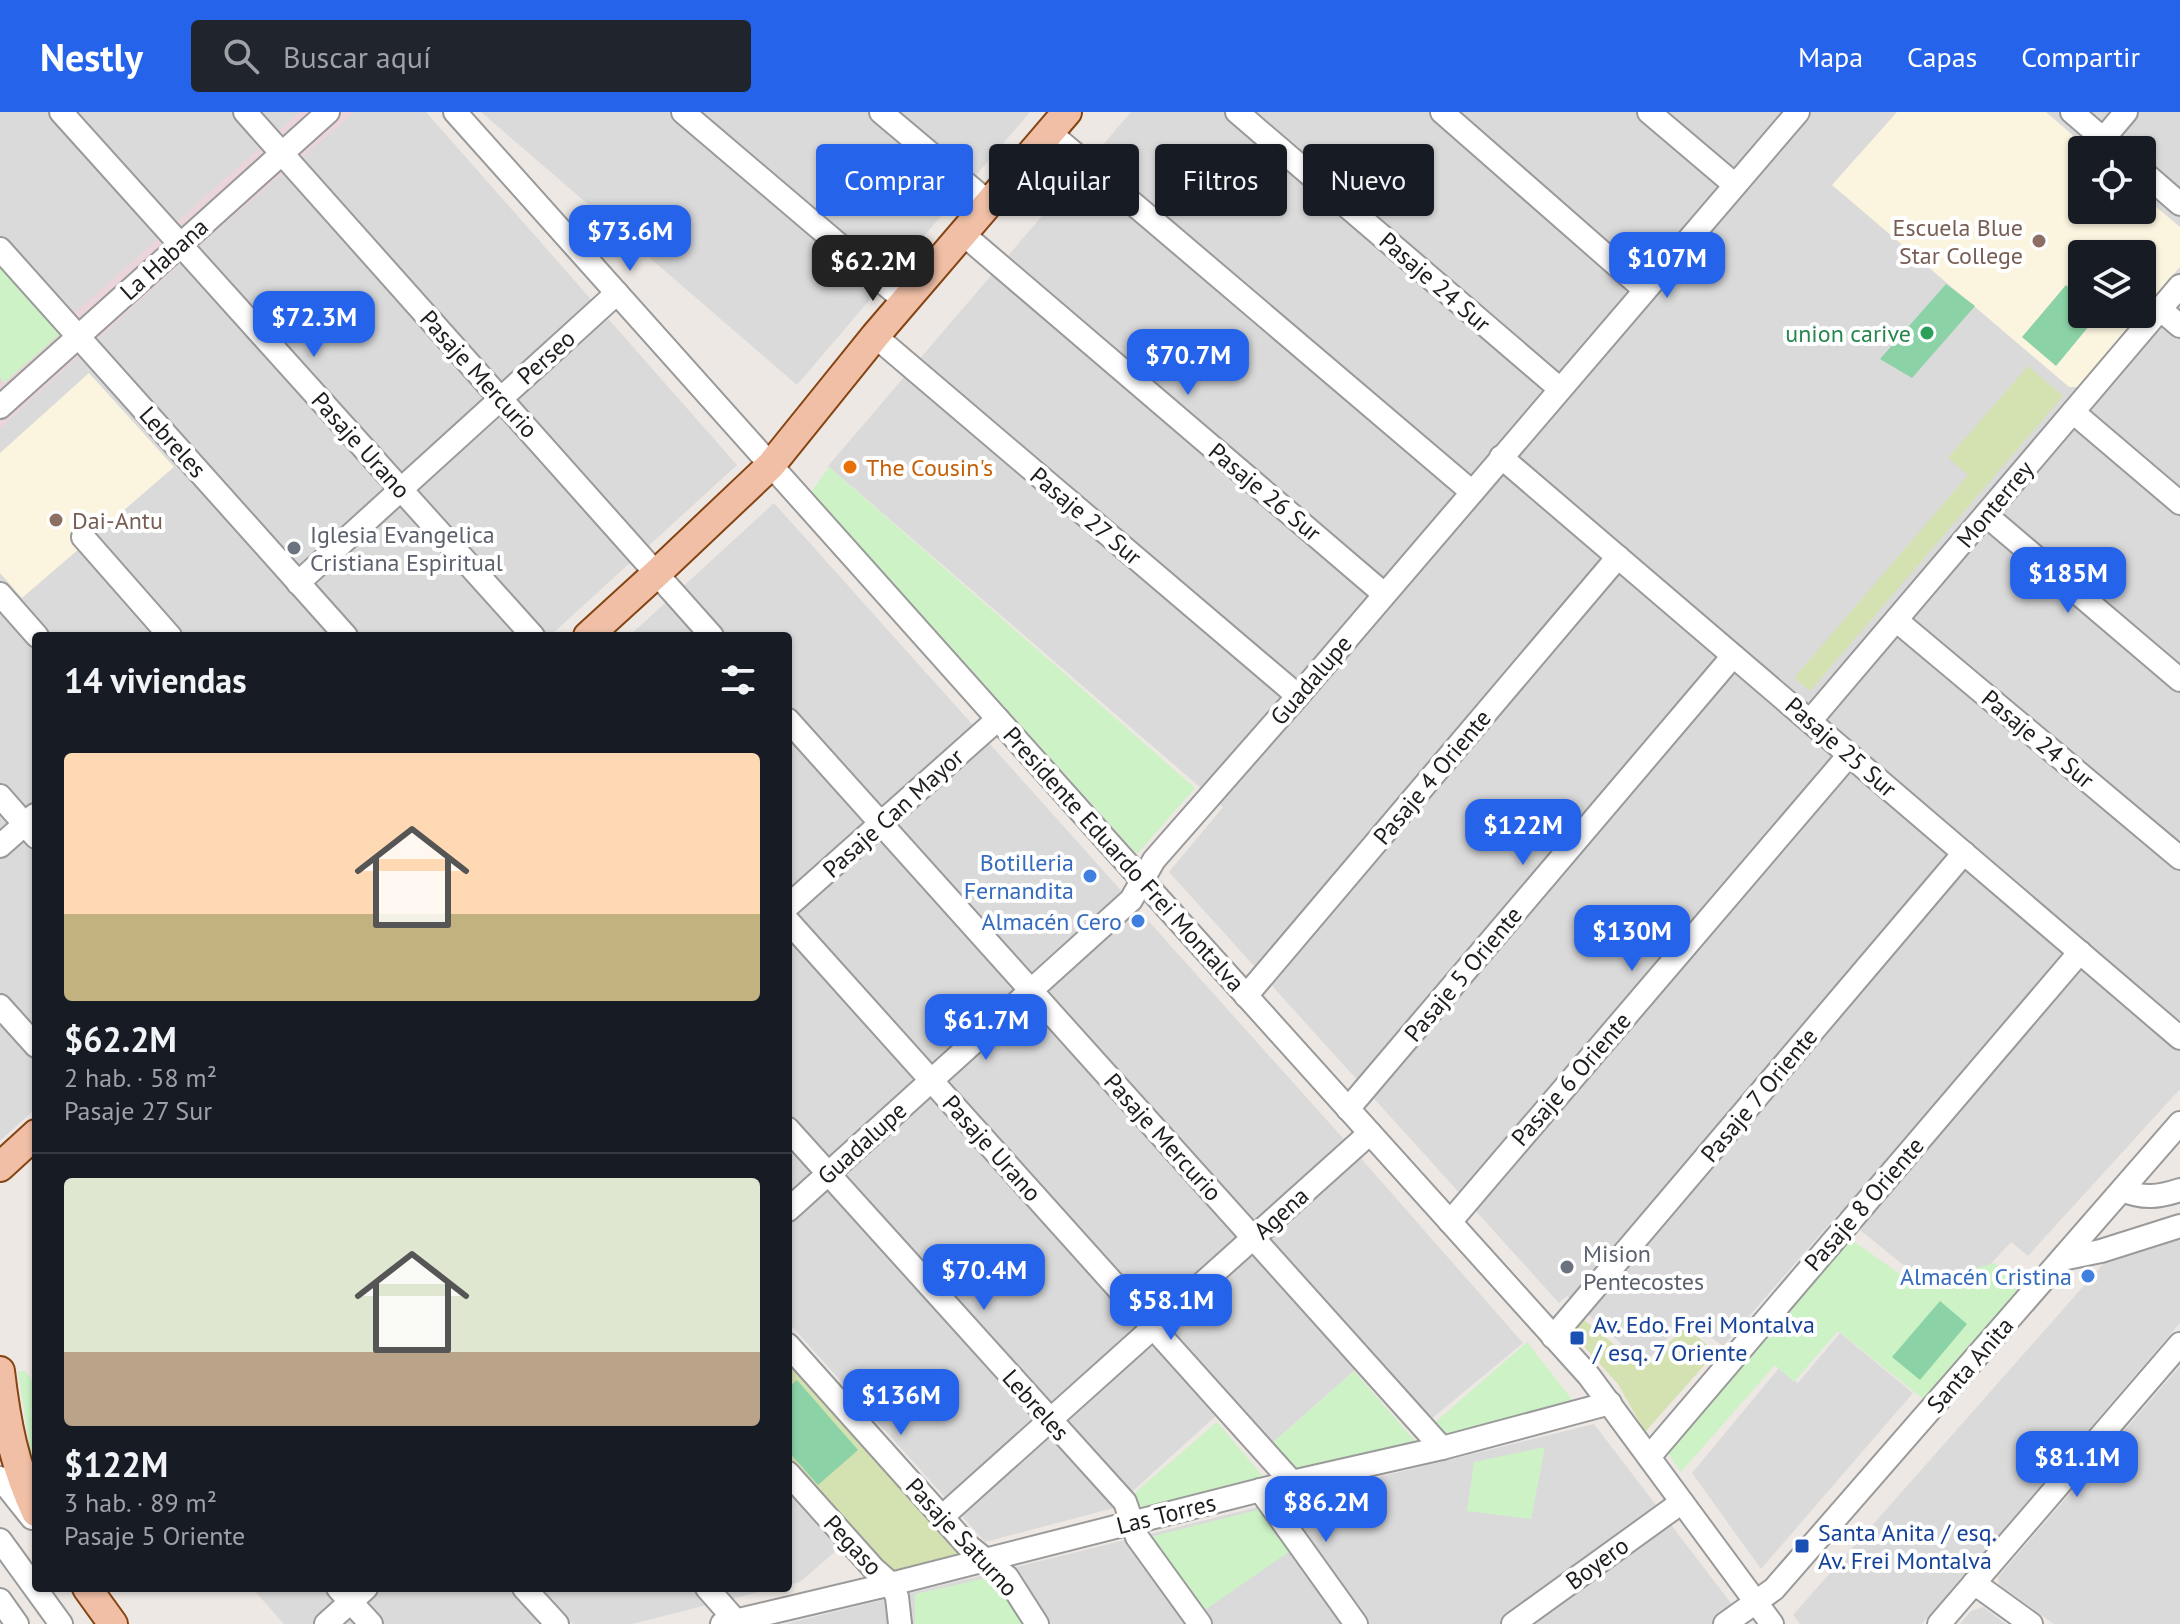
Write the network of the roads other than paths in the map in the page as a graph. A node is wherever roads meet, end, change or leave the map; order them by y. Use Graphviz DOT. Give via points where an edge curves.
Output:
graph roads {
  1 [pos="61,112"];
  2 [pos="245,112"];
  3 [pos="328,112"];
  4 [pos="455,112"];
  5 [pos="683,112"];
  6 [pos="881,112"];
  7 [pos="1237,112"];
  8 [pos="1442,112"];
  9 [pos="1649,112"];
  10 [pos="1798,112"];
  11 [pos="2072,112"];
  12 [pos="2126,112"];
  13 [pos="1058,122"];
  14 [pos="2100,136"];
  15 [pos="2114,136"];
  16 [pos="1039,144"];
  17 [pos="282,154"];
  18 [pos="2156,183"];
  19 [pos="1735,185"];
  20 [pos="989,203"];
  21 [pos="2180,204"];
  22 [pos="963,234"];
  23 [pos="180,245"];
  24 [pos="0,249"];
  25 [pos="2180,286"];
  26 [pos="1645,290"];
  27 [pos="617,293"];
  28 [pos="905,301"];
  29 [pos="2160,309"];
  30 [pos="2180,326"];
  31 [pos="79,336"];
  32 [pos="875,336"];
  33 [pos="1560,389"];
  34 [pos="3,398"];
  35 [pos="501,399"];
  36 [pos="2073,412"];
  37 [pos="1501,457"];
  38 [pos="771,465"];
  39 [pos="401,490"];
  40 [pos="1472,492"];
  41 [pos="2180,503"];
  42 [pos="1986,515"];
  43 [pos="83,537"];
  44 [pos="1618,557"];
  45 [pos="657,573"];
  46 [pos="298,583"];
  47 [pos="0,594"];
  48 [pos="1384,594"];
  49 [pos="1896,620"];
  50 [pos="33,632"];
  51 [pos="166,632"];
  52 [pos="342,632"];
  53 [pos="529,632"];
  54 [pos="592,632"];
  55 [pos="709,632"];
  56 [pos="1733,656"];
  57 [pos="2180,680"];
  58 [pos="1298,696"];
  59 [pos="998,719"];
  60 [pos="1810,721"];
  61 [pos="792,724"];
  62 [pos="1849,755"];
  63 [pos="0,796"];
  64 [pos="881,823"];
  65 [pos="32,825"];
  66 [pos="0,846"];
  67 [pos="1964,853"];
  68 [pos="2180,858"];
  69 [pos="1142,880"];
  70 [pos="792,902"];
  71 [pos="792,925"];
  72 [pos="2080,952"];
  73 [pos="1031,990"];
  74 [pos="1246,996"];
  75 [pos="0,1006"];
  76 [pos="2180,1038"];
  77 [pos="32,1042"];
  78 [pos="931,1080"];
  79 [pos="1348,1109"];
  80 [pos="2180,1123"];
  81 [pos="1370,1133"];
  82 [pos="792,1134"];
  83 [pos="32,1138"];
  84 [pos="0,1167"];
  85 [pos="828,1174"];
  86 [pos="2122,1190"];
  87 [pos="2180,1190"];
  88 [pos="792,1206"];
  89 [pos="1450,1222"];
  90 [pos="2180,1226"];
  91 [pos="1253,1238"];
  92 [pos="2062,1259"];
  93 [pos="1153,1328"];
  94 [pos="1553,1337"];
  95 [pos="2180,1344"];
  96 [pos="792,1349"];
  97 [pos="0,1371"];
  98 [pos="1610,1403"];
  99 [pos="1050,1421"];
  100 [pos="1442,1448"];
  101 [pos="1649,1457"];
  102 [pos="792,1477"];
  103 [pos="0,1478"];
  104 [pos="1292,1482"];
  105 [pos="1260,1490"];
  106 [pos="1682,1502"];
  107 [pos="32,1503"];
  108 [pos="32,1516"];
  109 [pos="942,1517"];
  110 [pos="1132,1522"];
  111 [pos="0,1540"];
  112 [pos="985,1559"];
  113 [pos="1974,1583"];
  114 [pos="32,1584"];
  115 [pos="891,1584"];
  116 [pos="38,1592"];
  117 [pos="90,1592"];
  118 [pos="351,1592"];
  119 [pos="528,1592"];
  120 [pos="710,1592"];
  121 [pos="0,1600"];
  122 [pos="1756,1604"];
  123 [pos="797,1615"];
  124 [pos="729,1622"];
  125 [pos="17,1624"];
  126 [pos="61,1624"];
  127 [pos="113,1624"];
  128 [pos="326,1624"];
  129 [pos="371,1624"];
  130 [pos="557,1624"];
  131 [pos="900,1624"];
  132 [pos="1037,1624"];
  133 [pos="1200,1624"];
  134 [pos="1356,1624"];
  135 [pos="1513,1624"];
  136 [pos="1725,1624"];
  137 [pos="1772,1624"];
  138 [pos="1939,1624"];
  139 [pos="2031,1624"];
  1 -- 23 [label="street, Pasaje Urano"];
  2 -- 17 [label="street, Pasaje Mercurio"];
  3 -- 17 [label="street, La Habana"];
  4 -- 27 [label="street, Presidente Eduardo Frei Montalva"];
  5 -- 28 [label="street"];
  6 -- 20 [label="street"];
  7 -- 33 [label="street, Pasaje 24 Sur"];
  8 -- 26 [label="street"];
  9 -- 19 [label="street"];
  10 -- 19 [label="street, Guadalupe"];
  11 -- 14 [label="street"];
  12 -- 15 [label="street"];
  13 -- 16 [label="main road"];
  13 -- 40 [label="street"];
  17 -- 23 [label="street, La Habana"];
  17 -- 35 [label="street, Pasaje Mercurio"];
  18 -- 21 [label="street"];
  19 -- 26 [label="street, Guadalupe"];
  20 -- 22 [label="main road"];
  22 -- 28 [label="main road"];
  22 -- 48 [label="street, Pasaje 26 Sur"];
  23 -- 31 [label="street, La Habana"];
  23 -- 39 [label="street, Pasaje Urano"];
  24 -- 31 [label="street, Lebreles"];
  25 -- 29 [label="street, Monterrey"];
  26 -- 33 [label="street, Guadalupe"];
  27 -- 35 [label="street, Perseo"];
  27 -- 38 [label="street, Presidente Eduardo Frei Montalva"];
  28 -- 32 [label="main road"];
  29 -- 30 [label="street"];
  29 -- 36 [label="street, Monterrey"];
  31 -- 34 [label="street, La Habana"];
  31 -- 46 [label="street, Lebreles"];
  32 -- 38 [label="main road"];
  32 -- 58 [label="street, Pasaje 27 Sur"];
  33 -- 37 [label="street, Guadalupe"];
  35 -- 39 [label="street, Perseo"];
  35 -- 45 [label="street, Pasaje Mercurio"];
  36 -- 41 [label="street"];
  36 -- 42 [label="street, Monterrey"];
  37 -- 40 [label="street, Guadalupe"];
  37 -- 44 [label="street, Pasaje 25 Sur"];
  38 -- 45 [label="main road"];
  38 -- 59 [label="street, Presidente Eduardo Frei Montalva"];
  39 -- 46 [label="street, Perseo"];
  39 -- 53 [label="street, Pasaje Urano"];
  40 -- 48 [label="street, Guadalupe"];
  42 -- 49 [label="street, Monterrey"];
  42 -- 57 [label="street"];
  43 -- 51 [label="street"];
  44 -- 56 [label="street, Pasaje 25 Sur"];
  44 -- 74 [label="street, Pasaje 4 Oriente"];
  45 -- 54 [label="main road"];
  45 -- 55 [label="street, Pasaje Mercurio"];
  46 -- 52 [label="street, Lebreles"];
  47 -- 50 [label="street"];
  48 -- 58 [label="street, Guadalupe"];
  49 -- 60 [label="street, Monterrey"];
  49 -- 68 [label="street, Pasaje 24 Sur"];
  56 -- 60 [label="street, Pasaje 25 Sur"];
  56 -- 79 [label="street, Pasaje 5 Oriente"];
  58 -- 69 [label="street, Guadalupe"];
  59 -- 64 [label="street, Pasaje Can Mayor"];
  59 -- 69 [label="street, Presidente Eduardo Frei Montalva"];
  60 -- 62 [label="street, Pasaje 25 Sur"];
  61 -- 64 [label="street, Pasaje Mercurio"];
  62 -- 67 [label="street, Pasaje 25 Sur"];
  62 -- 89 [label="street, Pasaje 6 Oriente"];
  63 -- 65 [label="street"];
  64 -- 70 [label="street, Pasaje Can Mayor"];
  64 -- 73 [label="street, Pasaje Mercurio"];
  65 -- 66 [label="street"];
  67 -- 72 [label="street, Pasaje 25 Sur"];
  67 -- 94 [label="street, Pasaje 7 Oriente"];
  69 -- 73 [label="street, Guadalupe" via="1131,900"];
  69 -- 74 [label="street, Presidente Eduardo Frei Montalva"];
  71 -- 78 [label="street, Pasaje Urano"];
  72 -- 76 [label="street, Pasaje 25 Sur"];
  72 -- 101 [label="street, Pasaje 8 Oriente"];
  73 -- 78 [label="street, Guadalupe"];
  73 -- 91 [label="street, Pasaje Mercurio"];
  74 -- 79 [label="street, Presidente Eduardo Frei Montalva"];
  75 -- 77 [label="street"];
  78 -- 85 [label="street, Guadalupe"];
  78 -- 93 [label="street, Pasaje Urano"];
  79 -- 81 [label="street, Presidente Eduardo Frei Montalva"];
  80 -- 86 [label="street, Santa Anita"];
  81 -- 89 [label="street, Presidente Eduardo Frei Montalva"];
  81 -- 91 [label="street, Agena"];
  82 -- 85 [label="street, Lebreles"];
  83 -- 84 [label="main road"];
  85 -- 88 [label="street, Guadalupe"];
  85 -- 99 [label="street, Lebreles"];
  86 -- 87 [label="street" via="2148,1197"];
  86 -- 92 [label="street, Santa Anita"];
  89 -- 94 [label="street, Presidente Eduardo Frei Montalva"];
  90 -- 92 [label="street"];
  91 -- 93 [label="street, Agena"];
  91 -- 100 [label="street, Pasaje Mercurio"];
  92 -- 122 [label="street, Santa Anita"];
  93 -- 99 [label="street, Agena"];
  93 -- 104 [label="street, Pasaje Urano"];
  94 -- 98 [label="street, Presidente Eduardo Frei Montalva"];
  95 -- 113 [label="street"];
  96 -- 109 [label="street, Pasaje Saturno"];
  97 -- 107 [label="main road" via="11,1447"];
  98 -- 100 [label="street, Las Torres"];
  98 -- 101 [label="street, Presidente Eduardo Frei Montalva"];
  99 -- 109 [label="street, Agena"];
  99 -- 110 [label="street, Lebreles" via="1125,1502"];
  100 -- 104 [label="street, Las Torres"];
  101 -- 106 [label="street, Presidente Eduardo Frei Montalva"];
  102 -- 115 [label="street, Pegaso"];
  103 -- 108 [label="street"];
  104 -- 105 [label="street, Las Torres"];
  105 -- 110 [label="street, Las Torres"];
  105 -- 134 [label="street"];
  106 -- 122 [label="street, Presidente Eduardo Frei Montalva"];
  106 -- 135 [label="street, Boyero"];
  109 -- 112 [label="street, Pasaje Saturno"];
  110 -- 112 [label="street, Las Torres"];
  110 -- 133 [label="street, Lebreles" via="1140,1542"];
  111 -- 114 [label="street"];
  112 -- 115 [label="street, Las Torres"];
  112 -- 132 [label="street, Pasaje Saturno" via="1007,1577"];
  113 -- 138 [label="street"];
  113 -- 139 [label="street"];
  115 -- 123 [label="street, Las Torres"];
  115 -- 131 [label="street, Pegaso"];
  116 -- 126 [label="street"];
  117 -- 127 [label="main road"];
  118 -- 128 [label="street"];
  118 -- 129 [label="street"];
  119 -- 130 [label="street"];
  120 -- 124 [label="street"];
  121 -- 125 [label="street"];
  122 -- 136 [label="street, Santa Anita"];
  122 -- 137 [label="street, Presidente Eduardo Frei Montalva"];
  123 -- 124 [label="street, Las Torres"];
}
